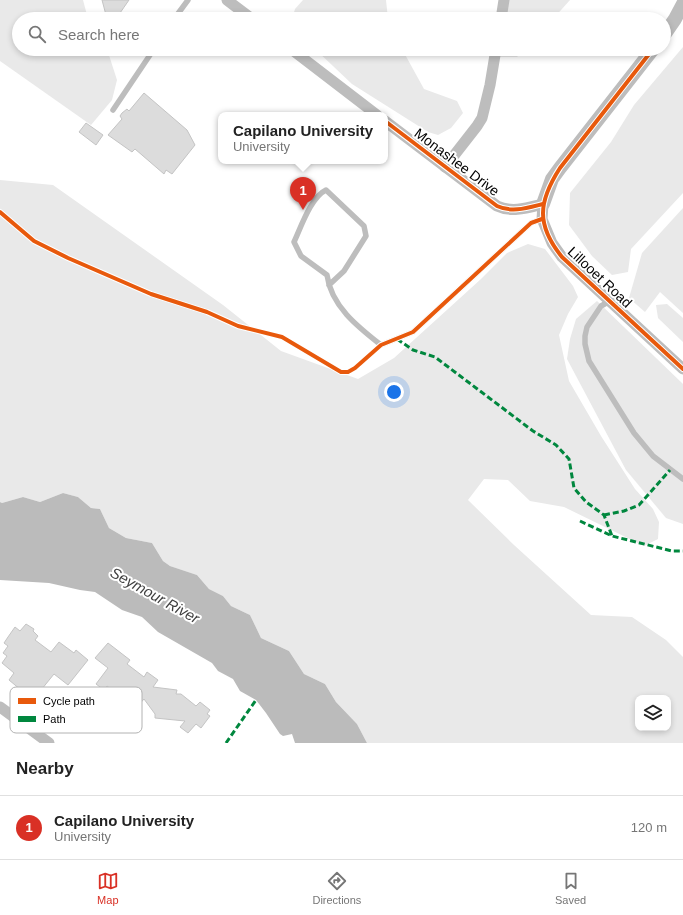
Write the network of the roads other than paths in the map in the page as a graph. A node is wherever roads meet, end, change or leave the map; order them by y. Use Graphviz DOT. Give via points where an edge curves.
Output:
graph roads {
  1 [pos="188,0"];
  2 [pos="227,0"];
  3 [pos="504,0"];
  4 [pos="683,4"];
  5 [pos="179,12"];
  6 [pos="243,12"];
  7 [pos="502,12"];
  8 [pos="671,24"];
  9 [pos="149,56"];
  10 [pos="300,56"];
  11 [pos="495,56"];
  12 [pos="648,56"];
  13 [pos="113,110"];
  14 [pos="373,112"];
  15 [pos="388,123"];
  16 [pos="445,167"];
  17 [pos="543,204"];
  18 [pos="542,219"];
  19 [pos="329,285"];
  20 [pos="610,301"];
  21 [pos="683,368"];
  22 [pos="683,479"];
  23 [pos="0,707"];
  24 [pos="10,714"];
  25 [pos="35,733"];
  26 [pos="48,743"];
  1 -- 5 [label="lane"];
  2 -- 6 [label="street"];
  3 -- 7 [label="street"];
  4 -- 8 [label="street"];
  9 -- 13 [label="lane"];
  10 -- 14 [label="street"];
  11 -- 16 [label="street" via="482,118"];
  12 -- 17 [label="street, Lillooet Road" via="552,179"];
  15 -- 16 [label="street, Monashee Drive"];
  16 -- 17 [label="street, Monashee Drive" via="497,206 505,209 524,209"];
  17 -- 18 [label="street, Lillooet Road"];
  18 -- 19 [label="lane" via="531,223 413,332 381,345 345,312"];
  18 -- 20 [label="street, Lillooet Road" via="552,243 562,257"];
  19 -- 19 [label="lane" via="327,275 301,256 294,242 319,193 326,190 364,226 366,236 344,271"];
  20 -- 21 [label="street, Lillooet Road"];
  20 -- 22 [label="lane" via="602,306 587,327 585,344 589,361 652,456"];
  23 -- 24 [label="street"];
  25 -- 26 [label="street"];
}
